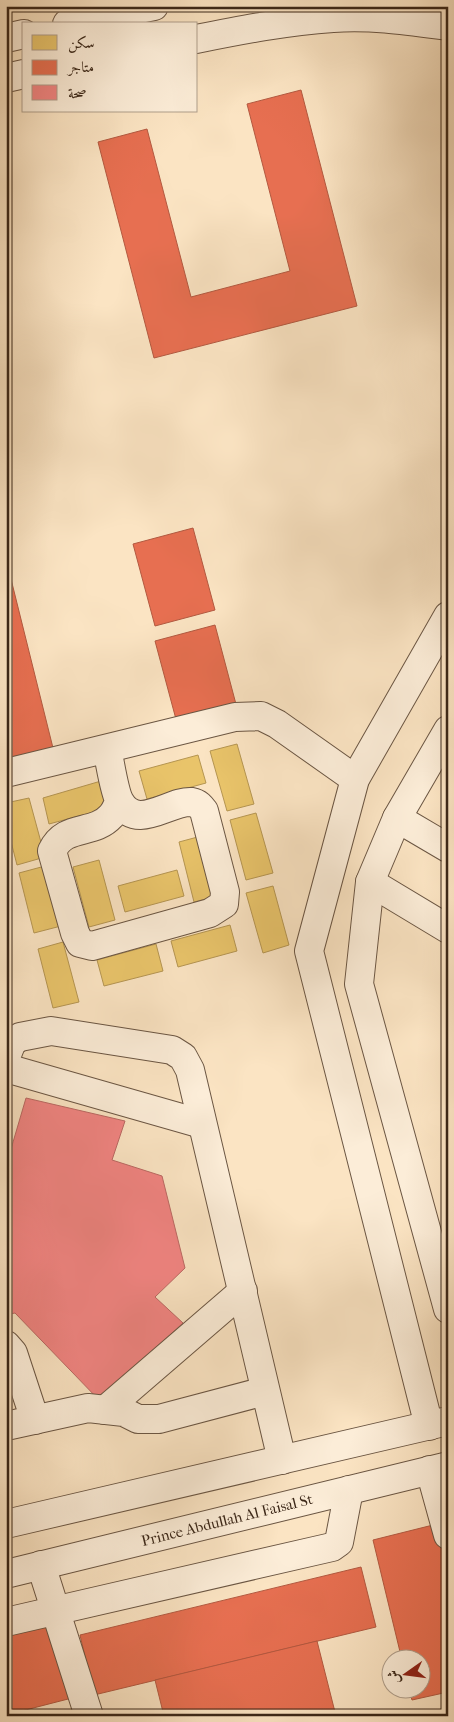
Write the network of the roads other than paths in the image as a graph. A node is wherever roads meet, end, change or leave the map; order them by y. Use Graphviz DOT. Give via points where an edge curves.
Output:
graph roads {
  1 [pos="154,6"];
  2 [pos="92,12"];
  3 [pos="71,22"];
  4 [pos="448,26"];
  5 [pos="22,34"];
  6 [pos="6,38"];
  7 [pos="198,39"];
  8 [pos="22,74"];
  9 [pos="6,78"];
  10 [pos="448,616"];
  11 [pos="448,730"];
  12 [pos="107,748"];
  13 [pos="6,773"];
  14 [pos="355,779"];
  15 [pos="119,802"];
  16 [pos="397,818"];
  17 [pos="448,848"];
  18 [pos="370,882"];
  19 [pos="448,929"];
  20 [pos="6,1057"];
  21 [pos="6,1068"];
  22 [pos="202,1124"];
  23 [pos="243,1291"];
  24 [pos="448,1309"];
  25 [pos="6,1345"];
  26 [pos="265,1391"];
  27 [pos="105,1410"];
  28 [pos="35,1420"];
  29 [pos="438,1423"];
  30 [pos="6,1426"];
  31 [pos="282,1460"];
  32 [pos="439,1468"];
  33 [pos="349,1490"];
  34 [pos="6,1524"];
  35 [pos="448,1535"];
  36 [pos="42,1565"];
  37 [pos="6,1574"];
  38 [pos="56,1610"];
  39 [pos="6,1622"];
  40 [pos="89,1716"];
  1 -- 2 [label="street"];
  2 -- 3 [label="street"];
  4 -- 7 [label="street" via="395,18 334,18 250,28"];
  5 -- 6 [label="street"];
  8 -- 9 [label="street"];
  10 -- 14 [label="street"];
  11 -- 16 [label="street"];
  12 -- 13 [label="street"];
  12 -- 14 [label="street" via="235,718 261,716"];
  12 -- 15 [label="street"];
  14 -- 29 [label="street" via="309,951"];
  15 -- 15 [label="street" via="138,815 192,802 199,805 204,811 225,892 224,904 210,913 92,946 80,943 75,933 52,851 62,836 112,816"];
  16 -- 17 [label="street"];
  16 -- 18 [label="street"];
  18 -- 19 [label="street"];
  18 -- 24 [label="street" via="359,984"];
  20 -- 22 [label="street" via="12,1042 20,1037 51,1031 172,1050 183,1056 190,1070"];
  21 -- 22 [label="street"];
  22 -- 23 [label="street"];
  23 -- 26 [label="street"];
  23 -- 27 [label="street"];
  25 -- 28 [label="street" via="13,1352"];
  26 -- 27 [label="street" via="158,1419 138,1419 124,1412"];
  26 -- 31 [label="street"];
  27 -- 28 [label="street" via="88,1408"];
  28 -- 30 [label="street"];
  29 -- 31 [label="street"];
  31 -- 34 [label="street"];
  32 -- 33 [label="street, Prince Abdullah Al Faisal St"];
  32 -- 35 [label="street"];
  33 -- 36 [label="street, Prince Abdullah Al Faisal St"];
  33 -- 38 [label="street" via="339,1542 332,1547"];
  36 -- 37 [label="street, Prince Abdullah Al Faisal St"];
  36 -- 38 [label="street"];
  38 -- 39 [label="street"];
  38 -- 40 [label="street"];
}
